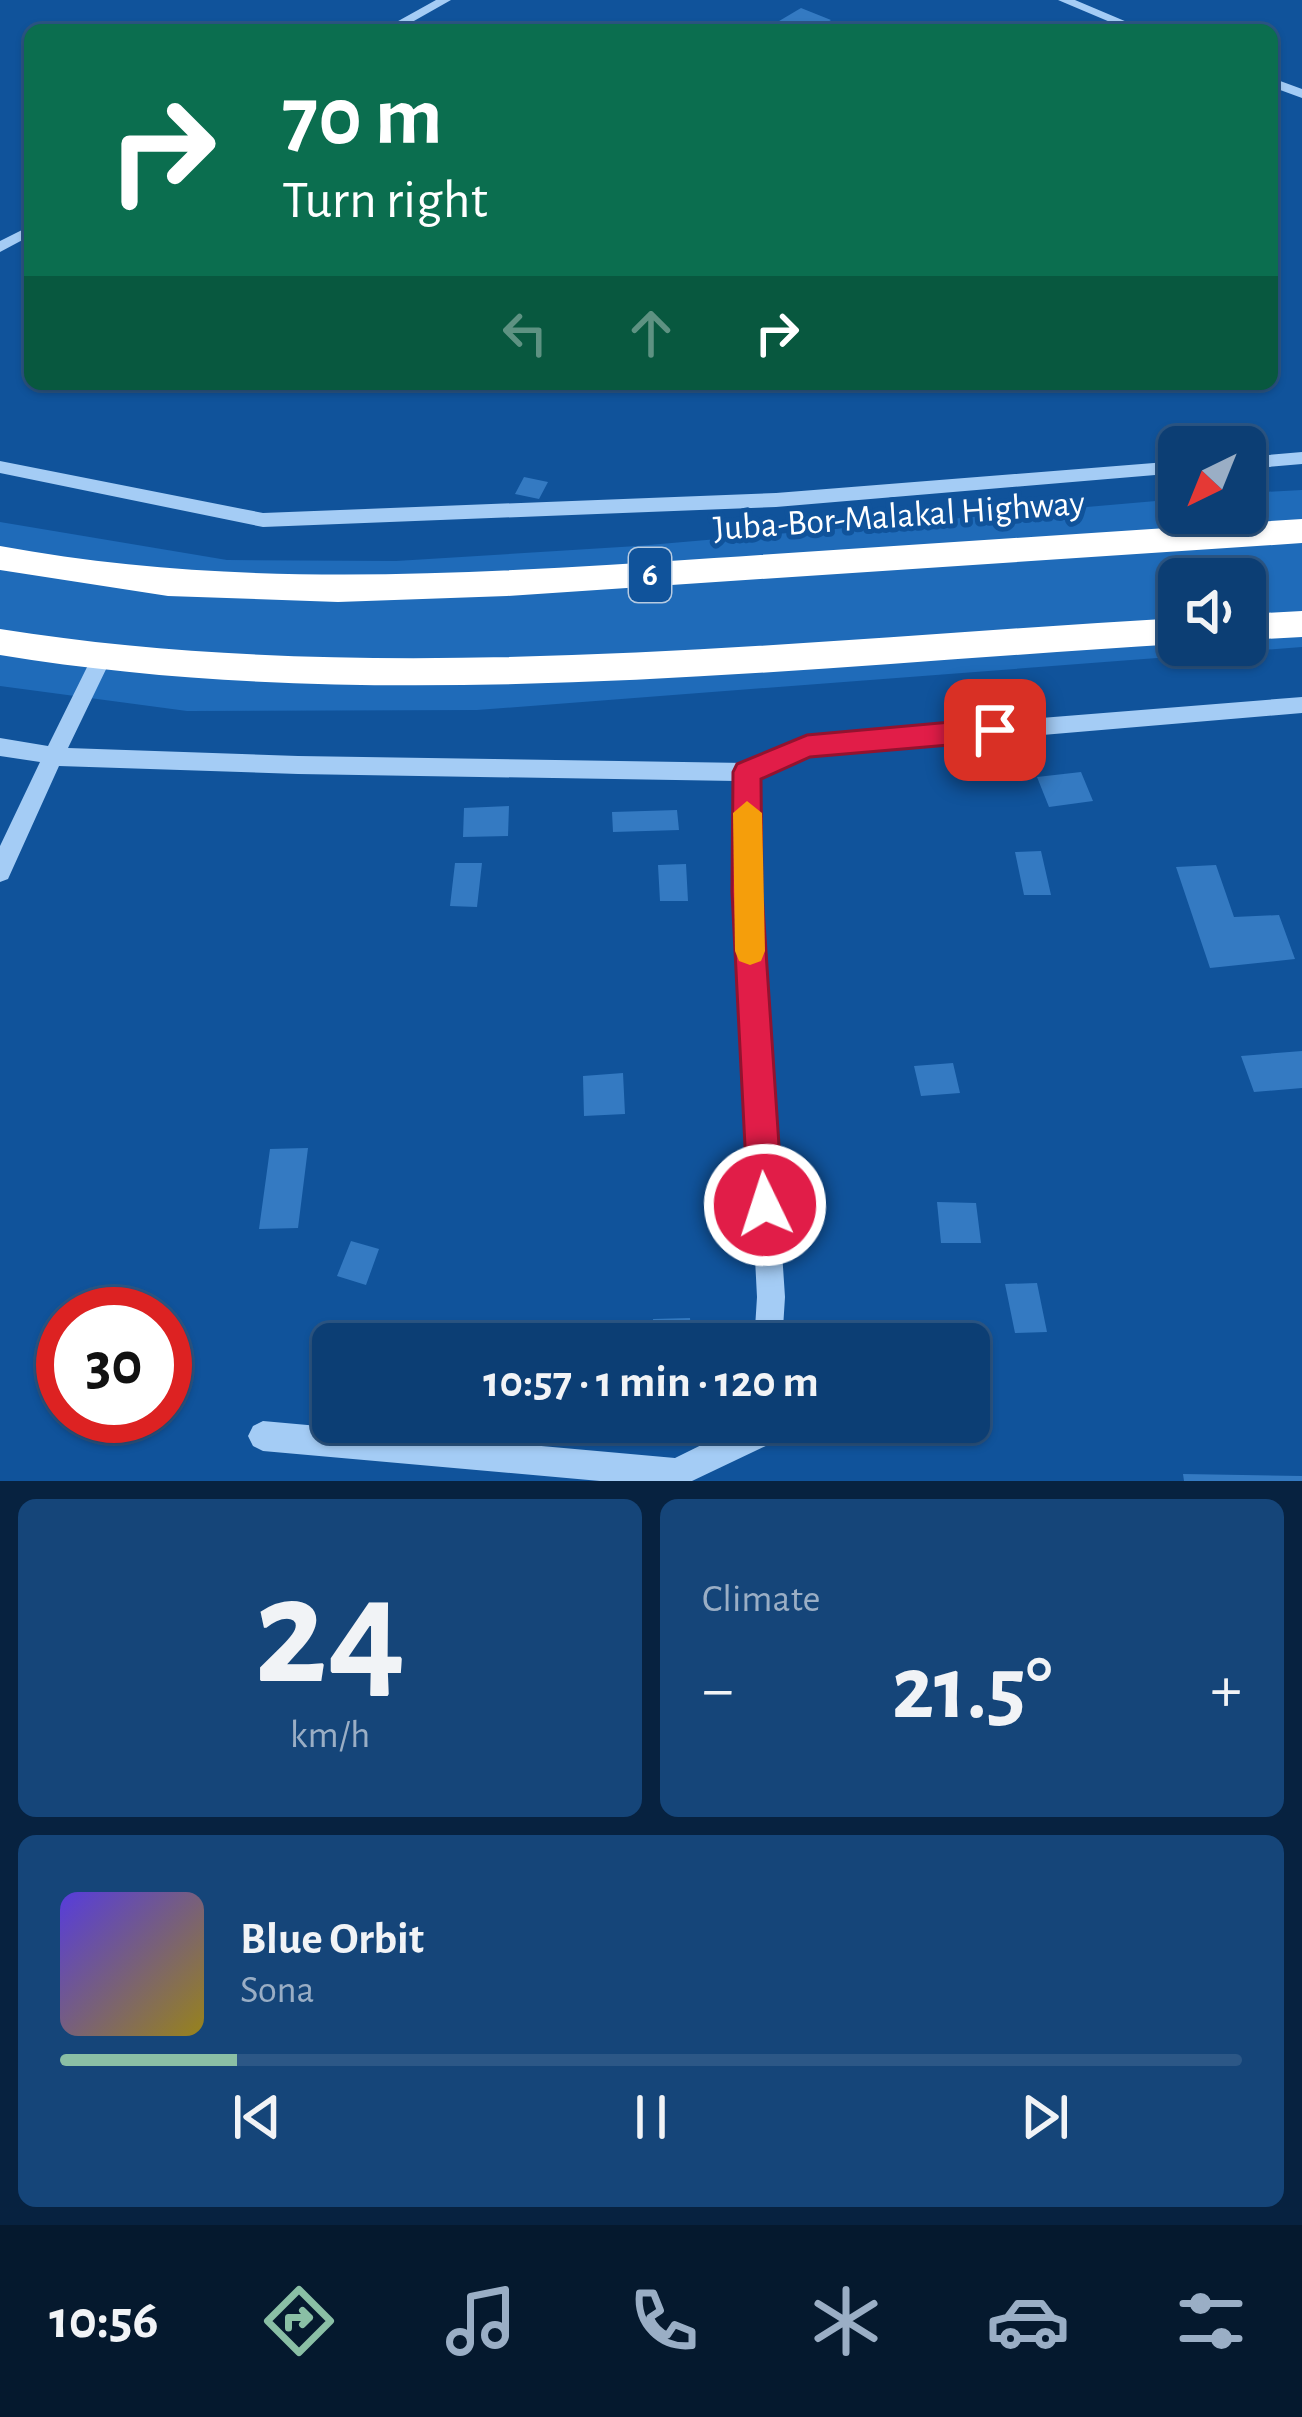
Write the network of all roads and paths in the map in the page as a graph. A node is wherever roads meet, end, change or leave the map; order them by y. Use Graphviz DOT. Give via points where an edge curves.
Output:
graph roads {
  1 [pos="445,0"];
  2 [pos="1064,0"];
  3 [pos="399,24"];
  4 [pos="1125,24"];
  5 [pos="1302,458"];
  6 [pos="1266,461"];
  7 [pos="0,467"];
  8 [pos="1158,469"];
  9 [pos="1302,531"];
  10 [pos="0,558"];
  11 [pos="1302,624"];
  12 [pos="1266,627"];
  13 [pos="1158,632"];
  14 [pos="0,642"];
  15 [pos="100,661"];
  16 [pos="1302,705"];
  17 [pos="0,747"];
  18 [pos="747,772"];
  19 [pos="0,872"];
  20 [pos="769,1323"];
  21 [pos="262,1436"];
  22 [pos="312,1440"];
  23 [pos="340,1443"];
  24 [pos="740,1443"];
  1 -- 3 [label="street"];
  2 -- 4 [label="street"];
  5 -- 6 [label="street"];
  7 -- 8 [label="street" via="263,520 776,500"];
  9 -- 10 [label="highway, Juba-Bor-Malakal Highway / 6" via="428,591 274,591 76,575"];
  11 -- 12 [label="highway"];
  13 -- 15 [label="highway" via="439,674"];
  14 -- 15 [label="highway"];
  15 -- 19 [label="street"];
  16 -- 18 [label="street" via="807,746"];
  17 -- 18 [label="street" via="131,759"];
  18 -- 20 [label="street"];
  21 -- 22 [label="street"];
  23 -- 24 [label="street" via="676,1473"];
}
